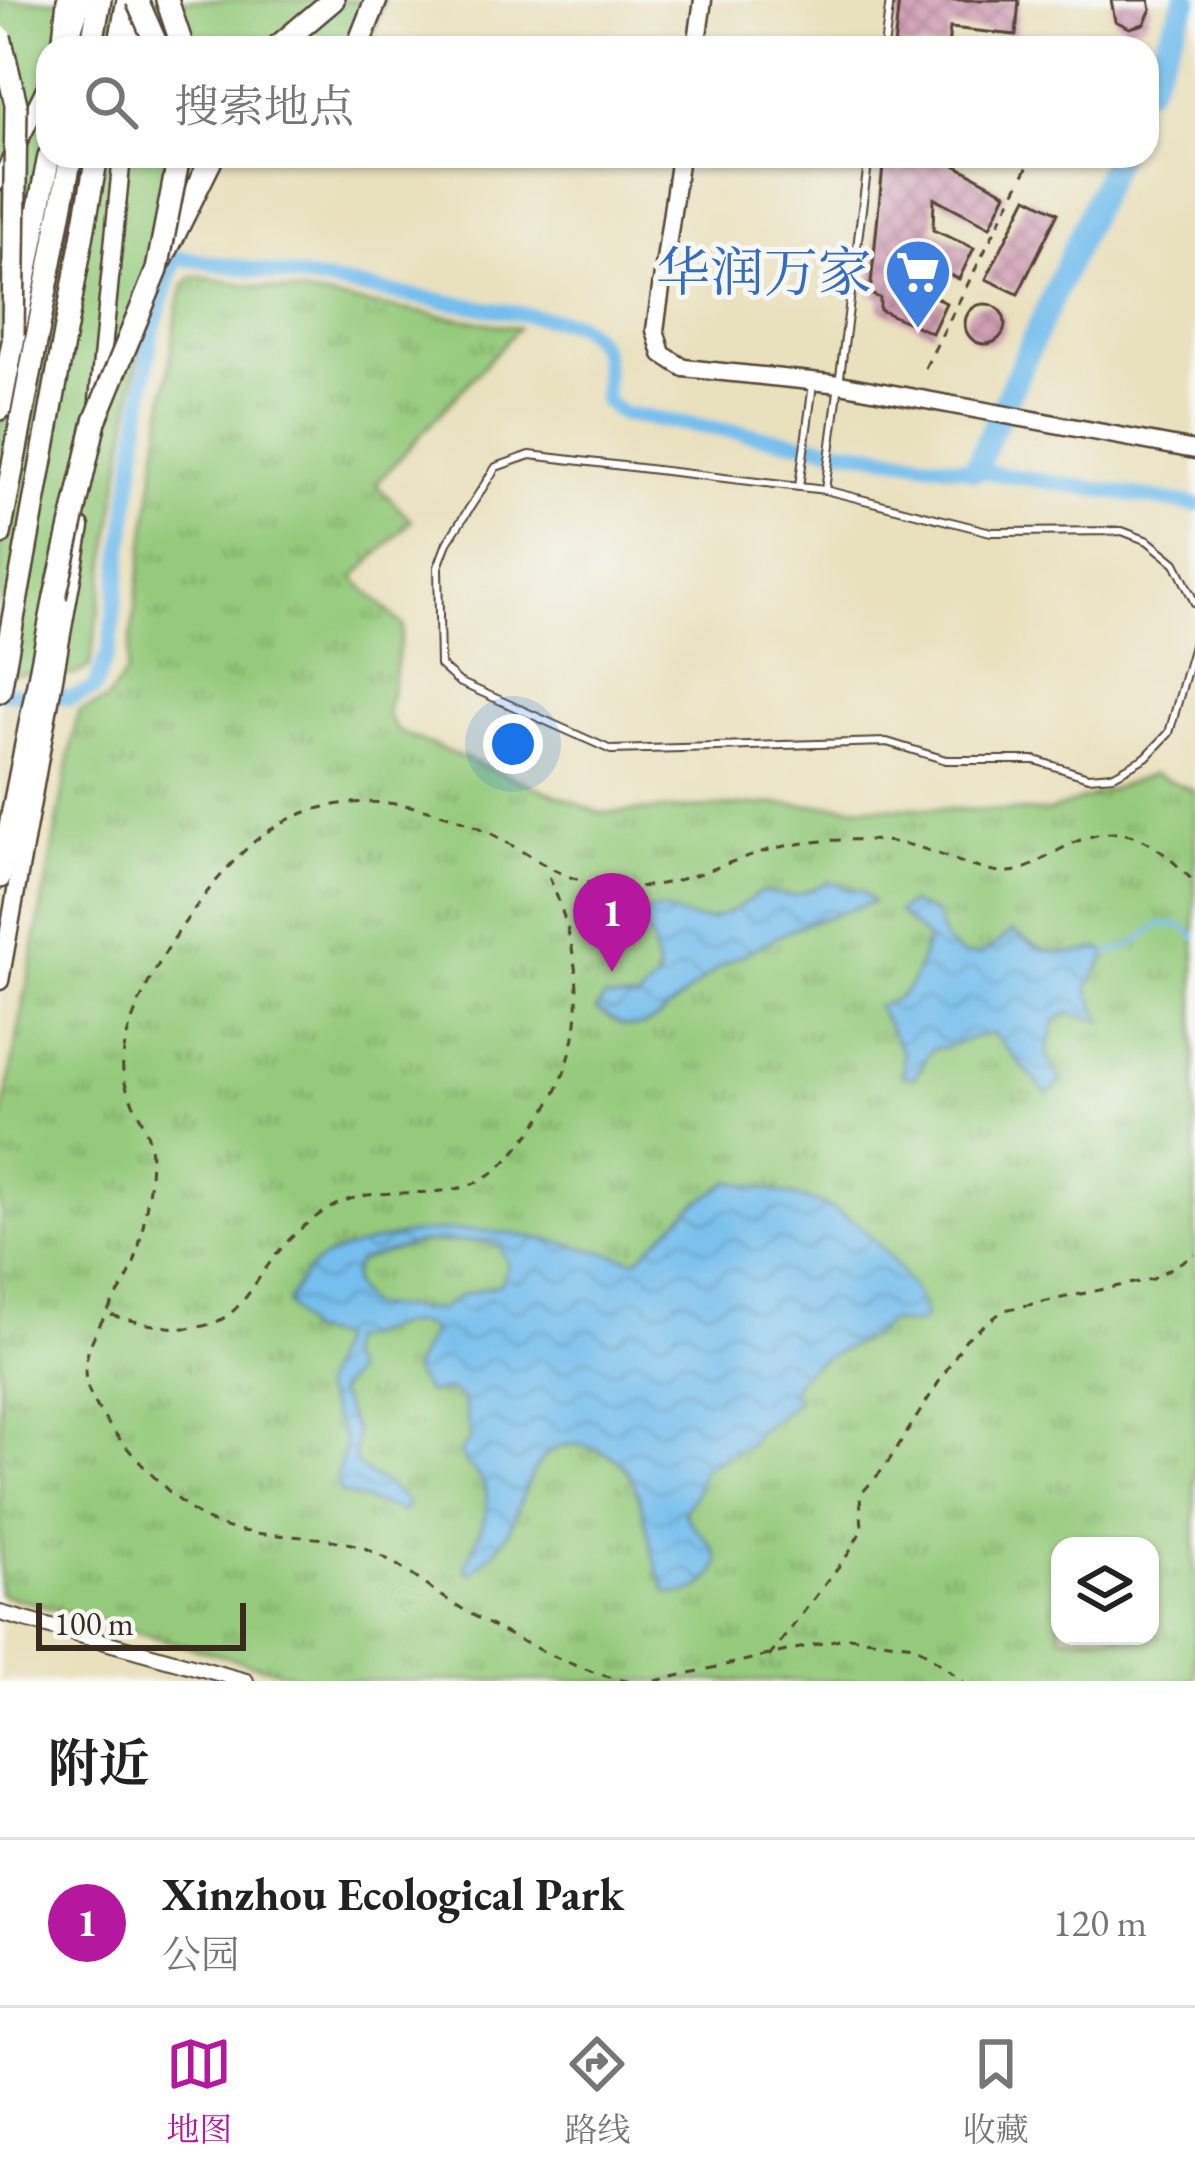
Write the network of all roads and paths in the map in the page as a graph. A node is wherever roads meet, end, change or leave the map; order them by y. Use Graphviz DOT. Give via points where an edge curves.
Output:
graph roads {
  1 [pos="68,0"];
  2 [pos="82,0"];
  3 [pos="100,0"];
  4 [pos="137,0"];
  5 [pos="167,0"];
  6 [pos="333,0"];
  7 [pos="376,0"];
  8 [pos="703,0"];
  9 [pos="890,0"];
  10 [pos="66,36"];
  11 [pos="69,36"];
  12 [pos="94,36"];
  13 [pos="124,36"];
  14 [pos="137,36"];
  15 [pos="153,36"];
  16 [pos="179,36"];
  17 [pos="290,36"];
  18 [pos="362,36"];
  19 [pos="698,36"];
  20 [pos="886,36"];
  21 [pos="0,37"];
  22 [pos="36,107"];
  23 [pos="48,168"];
  24 [pos="68,168"];
  25 [pos="95,168"];
  26 [pos="121,168"];
  27 [pos="177,168"];
  28 [pos="207,168"];
  29 [pos="678,168"];
  30 [pos="867,168"];
  31 [pos="1027,168"];
  32 [pos="0,181"];
  33 [pos="157,270"];
  34 [pos="24,335"];
  35 [pos="925,368"];
  36 [pos="814,380"];
  37 [pos="840,384"];
  38 [pos="0,409"];
  39 [pos="1195,450"];
  40 [pos="799,487"];
  41 [pos="825,490"];
  42 [pos="0,534"];
  43 [pos="1195,603"];
  44 [pos="1195,642"];
  45 [pos="47,677"];
  46 [pos="1,683"];
  47 [pos="39,718"];
  48 [pos="546,870"];
  49 [pos="0,877"];
  50 [pos="1195,883"];
  51 [pos="0,982"];
  52 [pos="1195,1254"];
  53 [pos="110,1315"];
  54 [pos="0,1612"];
  55 [pos="769,1657"];
  56 [pos="246,1681"];
  57 [pos="628,1681"];
  58 [pos="655,1681"];
  59 [pos="963,1681"];
  1 -- 10 [label="highway"];
  2 -- 11 [label="street"];
  3 -- 12 [label="highway"];
  4 -- 13 [label="highway"];
  4 -- 14 [label="street"];
  4 -- 15 [label="highway, bridge"];
  5 -- 16 [label="highway"];
  6 -- 17 [label="highway"];
  7 -- 18 [label="highway"];
  8 -- 19 [label="street"];
  9 -- 20 [label="lane"];
  21 -- 34 [label="highway, bridge" via="17,136"];
  22 -- 32 [label="street"];
  23 -- 34 [label="highway, bridge"];
  24 -- 34 [label="highway"];
  25 -- 46 [label="highway"];
  26 -- 45 [label="street" via="107,332"];
  27 -- 33 [label="highway, bridge"];
  28 -- 33 [label="highway, bridge"];
  29 -- 36 [label="street" via="655,330 662,354 684,368"];
  30 -- 37 [label="lane"];
  31 -- 35 [label="path"];
  33 -- 45 [label="highway, bridge" via="95,421 55,597"];
  34 -- 38 [label="highway"];
  34 -- 42 [label="highway"];
  36 -- 37 [label="street"];
  36 -- 40 [label="lane"];
  37 -- 39 [label="street"];
  37 -- 41 [label="lane"];
  40 -- 41 [label="lane"];
  40 -- 44 [label="lane" via="512,458 479,487 438,567 440,665 459,682 610,750 887,742 946,760 1035,760 1088,777 1114,775 1169,734"];
  41 -- 43 [label="lane" via="991,532 1122,531 1175,563"];
  45 -- 47 [label="highway"];
  47 -- 49 [label="highway"];
  47 -- 51 [label="street"];
  48 -- 50 [label="path" via="583,883 662,886 793,844 849,841 898,842 1002,872 1118,829"];
  48 -- 53 [label="path" via="560,902 579,1022 560,1093 515,1152 466,1187 336,1204 287,1239 225,1322 185,1330"];
  48 -- 53 [label="path" via="461,820 381,801 298,815 262,836 172,939 127,1044 122,1071 151,1146 135,1262"];
  52 -- 55 [label="path" via="1153,1279 1004,1310 983,1322 868,1481 860,1495 862,1528 849,1553"];
  53 -- 57 [label="path" via="84,1361 91,1402 186,1506 238,1529 363,1547 557,1658"];
  54 -- 56 [label="street"];
  55 -- 58 [label="path"];
  55 -- 59 [label="path" via="848,1637 887,1638 914,1645"];
}
